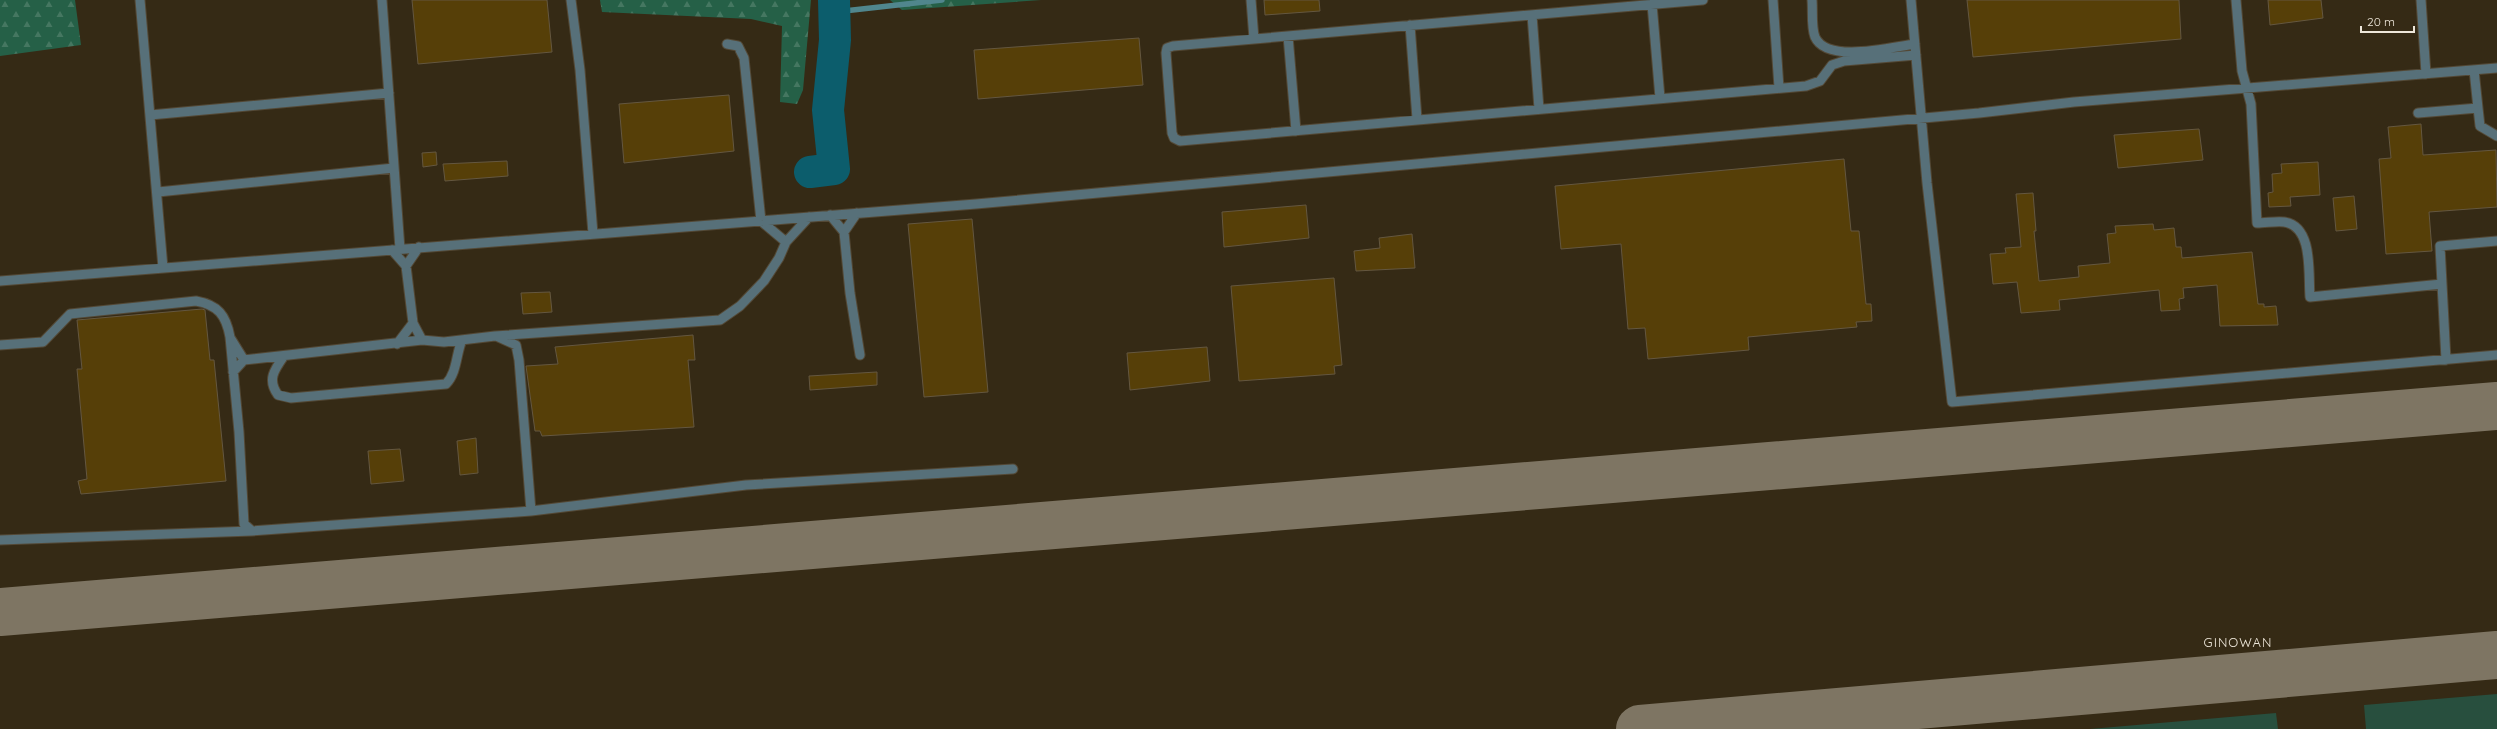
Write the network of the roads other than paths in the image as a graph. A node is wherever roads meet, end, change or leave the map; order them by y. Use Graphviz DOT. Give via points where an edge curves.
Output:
graph roads {
  1 [pos="140,0"];
  2 [pos="382,0"];
  3 [pos="571,0"];
  4 [pos="1251,0"];
  5 [pos="1703,0"];
  6 [pos="1773,0"];
  7 [pos="1812,0"];
  8 [pos="1911,0"];
  9 [pos="2236,0"];
  10 [pos="2421,0"];
  11 [pos="1652,4"];
  12 [pos="1532,15"];
  13 [pos="1410,25"];
  14 [pos="1288,36"];
  15 [pos="1254,39"];
  16 [pos="727,44"];
  17 [pos="1915,44"];
  18 [pos="1916,55"];
  19 [pos="2497,68"];
  20 [pos="2474,70"];
  21 [pos="2426,74"];
  22 [pos="1780,88"];
  23 [pos="2247,88"];
  24 [pos="388,93"];
  25 [pos="1660,98"];
  26 [pos="2478,108"];
  27 [pos="1539,109"];
  28 [pos="2418,113"];
  29 [pos="150,115"];
  30 [pos="1921,116"];
  31 [pos="1417,119"];
  32 [pos="1296,131"];
  33 [pos="2497,136"];
  34 [pos="394,168"];
  35 [pos="158,192"];
  36 [pos="857,213"];
  37 [pos="830,215"];
  38 [pos="809,217"];
  39 [pos="761,220"];
  40 [pos="844,232"];
  41 [pos="593,234"];
  42 [pos="2497,240"];
  43 [pos="786,242"];
  44 [pos="419,247"];
  45 [pos="396,249"];
  46 [pos="406,266"];
  47 [pos="163,268"];
  48 [pos="0,281"];
  49 [pos="2442,284"];
  50 [pos="413,323"];
  51 [pos="495,336"];
  52 [pos="230,337"];
  53 [pos="422,340"];
  54 [pos="462,340"];
  55 [pos="444,342"];
  56 [pos="397,344"];
  57 [pos="0,345"];
  58 [pos="457,353"];
  59 [pos="860,355"];
  60 [pos="2497,355"];
  61 [pos="284,356"];
  62 [pos="264,358"];
  63 [pos="244,360"];
  64 [pos="2446,360"];
  65 [pos="233,372"];
  66 [pos="272,374"];
  67 [pos="1013,469"];
  68 [pos="531,511"];
  69 [pos="252,531"];
  70 [pos="0,540"];
  1 -- 29 [label="lane"];
  2 -- 24 [label="lane"];
  3 -- 41 [label="lane" via="580,70"];
  4 -- 15 [label="lane"];
  5 -- 11 [label="lane"];
  6 -- 22 [label="lane"];
  7 -- 17 [label="lane" via="1815,36 1827,49 1842,52"];
  8 -- 17 [label="lane"];
  9 -- 23 [label="lane" via="2242,71"];
  10 -- 21 [label="lane"];
  11 -- 12 [label="lane"];
  11 -- 25 [label="lane"];
  12 -- 13 [label="lane"];
  12 -- 27 [label="lane"];
  13 -- 14 [label="lane"];
  13 -- 31 [label="lane"];
  14 -- 15 [label="lane"];
  14 -- 32 [label="lane"];
  15 -- 32 [label="lane" via="1167,48 1174,138 1180,141"];
  16 -- 39 [label="lane" via="738,46 744,58"];
  17 -- 18 [label="lane"];
  18 -- 22 [label="lane" via="1844,61 1832,65 1820,81 1806,86"];
  18 -- 30 [label="lane"];
  19 -- 20 [label="lane"];
  20 -- 21 [label="lane"];
  20 -- 26 [label="lane"];
  21 -- 23 [label="lane"];
  22 -- 25 [label="lane"];
  23 -- 30 [label="lane"];
  23 -- 49 [label="lane" via="2251,104 2257,223 2285,222 2302,232 2306,242 2310,298"];
  24 -- 29 [label="lane"];
  24 -- 34 [label="lane"];
  25 -- 27 [label="lane"];
  26 -- 28 [label="lane"];
  26 -- 33 [label="lane" via="2480,126"];
  27 -- 31 [label="lane"];
  29 -- 35 [label="lane"];
  30 -- 36 [label="lane"];
  30 -- 64 [label="lane" via="1952,402"];
  31 -- 32 [label="lane"];
  34 -- 35 [label="lane"];
  34 -- 45 [label="lane"];
  35 -- 47 [label="lane"];
  36 -- 37 [label="lane"];
  36 -- 40 [label="lane"];
  37 -- 38 [label="lane"];
  37 -- 40 [label="lane"];
  38 -- 39 [label="lane"];
  38 -- 43 [label="lane"];
  39 -- 41 [label="lane"];
  39 -- 43 [label="lane"];
  40 -- 59 [label="lane"];
  41 -- 44 [label="lane"];
  42 -- 49 [label="lane" via="2440,246"];
  43 -- 51 [label="lane" via="764,281 740,306 720,320"];
  44 -- 45 [label="lane"];
  44 -- 46 [label="lane"];
  45 -- 46 [label="lane"];
  45 -- 47 [label="lane"];
  46 -- 50 [label="lane"];
  47 -- 48 [label="lane"];
  49 -- 64 [label="lane"];
  50 -- 53 [label="lane"];
  50 -- 56 [label="lane"];
  51 -- 54 [label="lane"];
  51 -- 68 [label="lane" via="516,345"];
  52 -- 57 [label="lane" via="227,322 220,310 208,303 196,301 70,314 43,342"];
  52 -- 63 [label="lane"];
  52 -- 65 [label="lane"];
  53 -- 55 [label="lane"];
  53 -- 56 [label="lane"];
  54 -- 55 [label="lane"];
  54 -- 58 [label="lane"];
  55 -- 58 [label="lane"];
  56 -- 61 [label="lane"];
  58 -- 66 [label="lane" via="453,378 446,384 291,398 278,395 272,386"];
  60 -- 64 [label="lane"];
  61 -- 62 [label="lane"];
  61 -- 66 [label="lane"];
  62 -- 63 [label="lane"];
  62 -- 66 [label="lane"];
  63 -- 65 [label="lane"];
  65 -- 69 [label="lane" via="244,524"];
  67 -- 68 [label="lane" via="746,485"];
  68 -- 69 [label="lane"];
  69 -- 70 [label="lane"];
}
